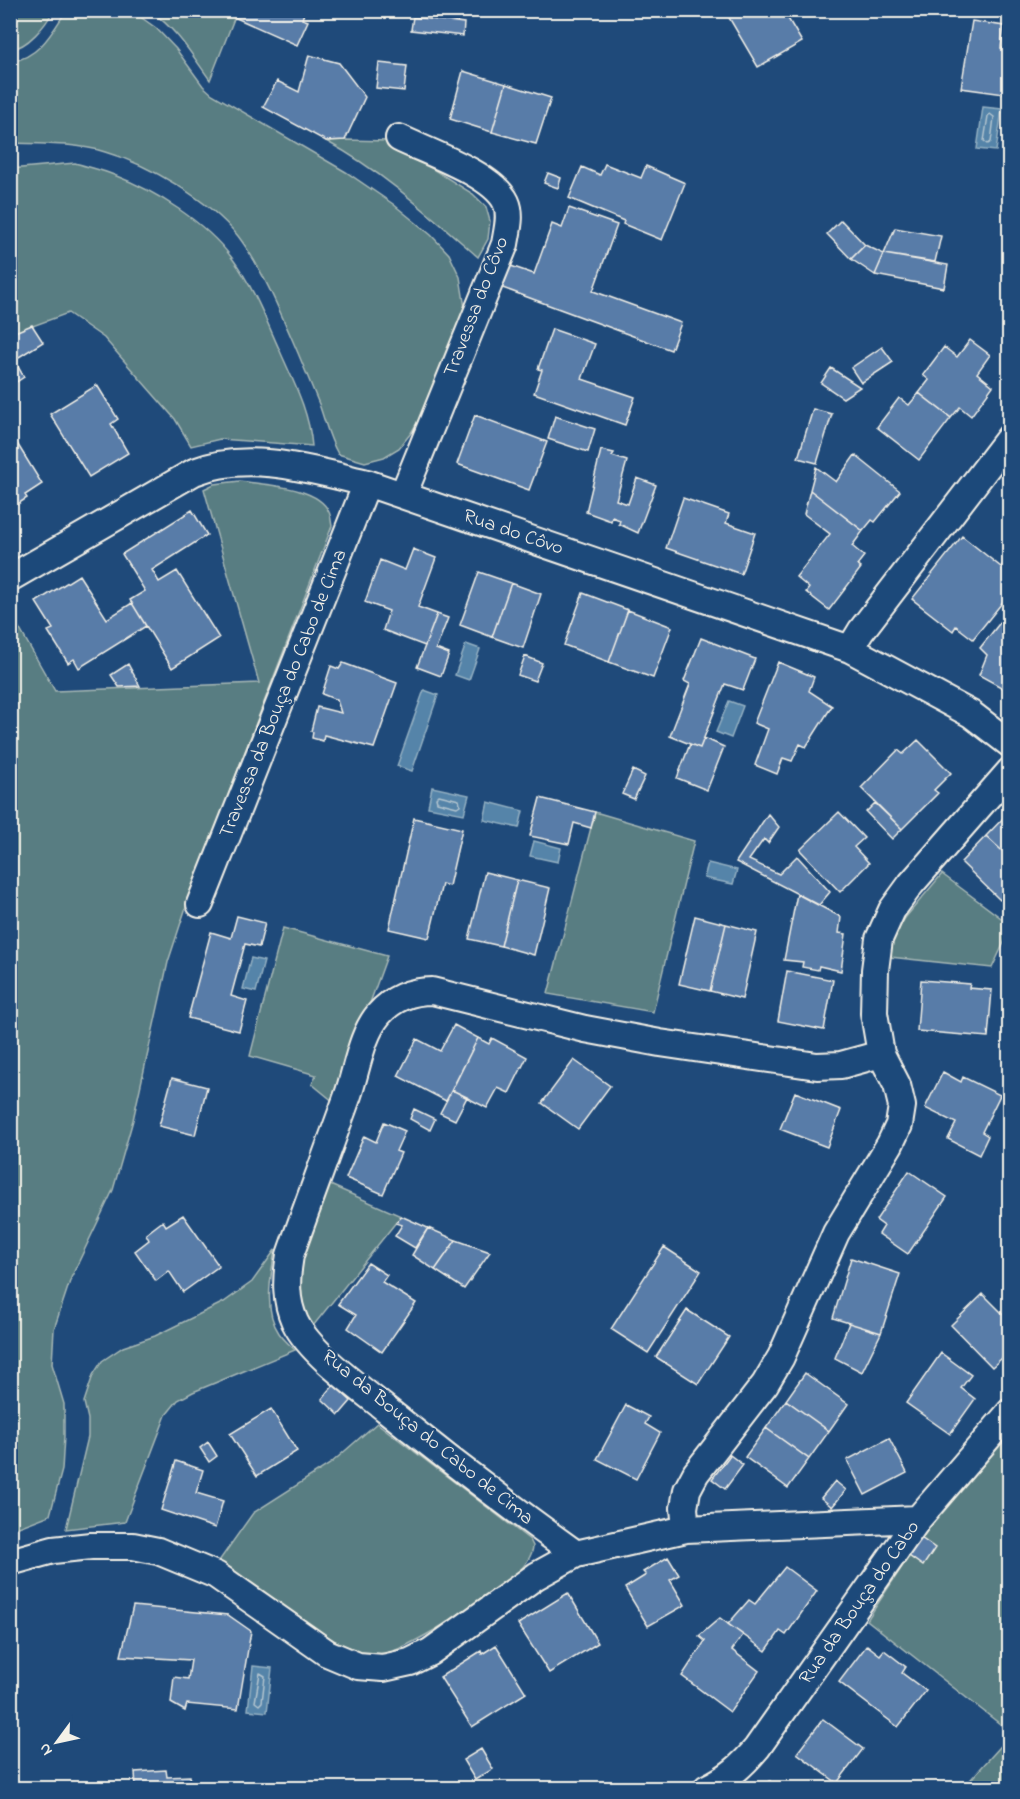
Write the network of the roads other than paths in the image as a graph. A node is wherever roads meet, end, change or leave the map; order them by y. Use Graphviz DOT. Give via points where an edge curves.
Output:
graph roads {
  1 [pos="399,138"];
  2 [pos="1010,437"];
  3 [pos="367,483"];
  4 [pos="403,495"];
  5 [pos="10,578"];
  6 [pos="850,649"];
  7 [pos="1010,744"];
  8 [pos="1010,771"];
  9 [pos="200,904"];
  10 [pos="881,1054"];
  11 [pos="1010,1412"];
  12 [pos="918,1519"];
  13 [pos="686,1529"];
  14 [pos="576,1554"];
  15 [pos="10,1562"];
  16 [pos="707,1788"];
  1 -- 4 [label="street, Travessa do Côvo" via="476,174 496,189 506,203 509,221 505,244"];
  2 -- 6 [label="street"];
  3 -- 4 [label="street, Rua do Côvo"];
  3 -- 5 [label="street, Rua do Côvo" via="303,468 231,462 212,465"];
  3 -- 9 [label="street, Travessa da Bouça do Cabo de Cima"];
  4 -- 6 [label="street, Rua do Côvo"];
  6 -- 7 [label="street, Rua do Côvo" via="971,714"];
  8 -- 10 [label="street" via="892,910 879,939 875,970 874,1012"];
  10 -- 13 [label="street" via="897,1085 902,1106 899,1125 836,1233 781,1357 687,1490"];
  10 -- 14 [label="street, Rua da Bouça do Cabo de Cima" via="841,1065 817,1066 585,1029 432,991 403,996 378,1015 365,1040 290,1255 288,1303 296,1324 318,1352 483,1487"];
  11 -- 12 [label="street, Rua da Bouça do Cabo"];
  12 -- 13 [label="street"];
  12 -- 16 [label="street, Rua da Bouça do Cabo" via="758,1748 740,1768"];
  13 -- 14 [label="street"];
  14 -- 15 [label="street" via="536,1576 430,1652 410,1662 383,1668 358,1666 327,1653 216,1575 158,1551 102,1546 53,1550"];
}
